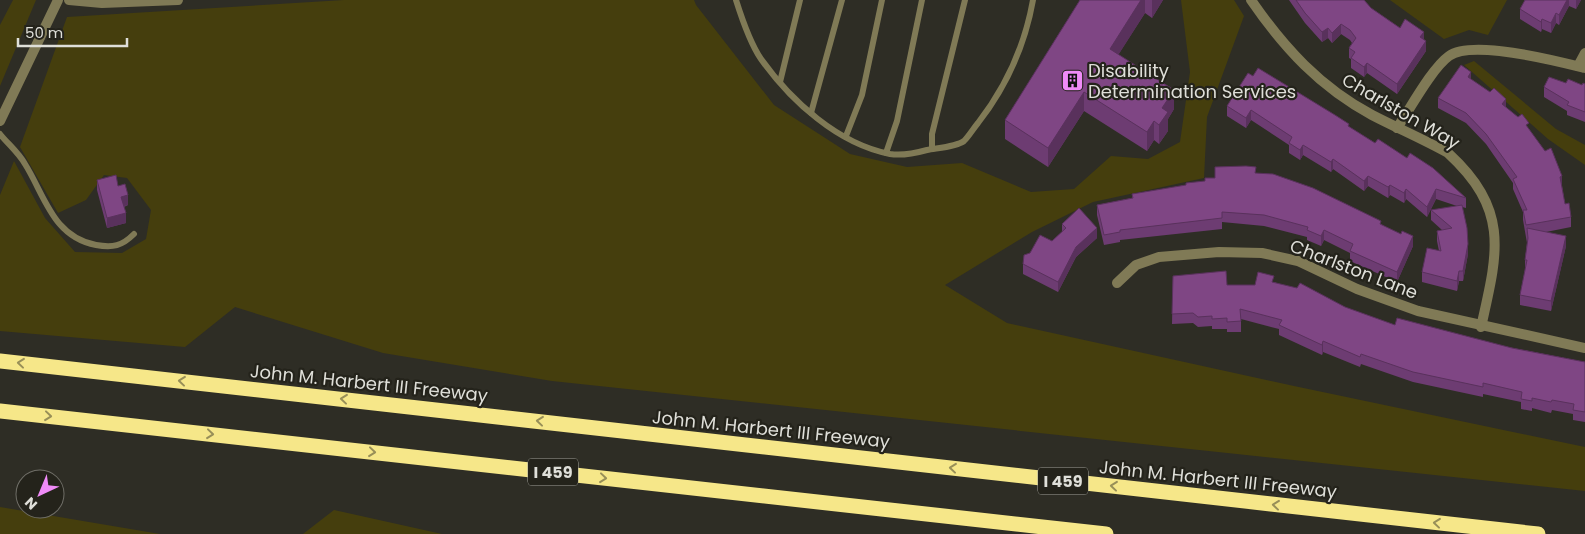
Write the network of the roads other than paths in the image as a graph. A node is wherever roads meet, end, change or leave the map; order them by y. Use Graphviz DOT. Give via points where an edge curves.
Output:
graph roads {
  1 [pos="58,0"];
  2 [pos="69,0"];
  3 [pos="178,0"];
  4 [pos="736,0"];
  5 [pos="800,0"];
  6 [pos="842,0"];
  7 [pos="882,0"];
  8 [pos="922,0"];
  9 [pos="965,0"];
  10 [pos="1033,0"];
  11 [pos="1251,0"];
  12 [pos="1585,53"];
  13 [pos="1581,67"];
  14 [pos="780,82"];
  15 [pos="811,113"];
  16 [pos="0,120"];
  17 [pos="1397,128"];
  18 [pos="0,134"];
  19 [pos="846,136"];
  20 [pos="932,149"];
  21 [pos="886,153"];
  22 [pos="134,234"];
  23 [pos="1116,283"];
  24 [pos="1482,327"];
  25 [pos="1585,348"];
  26 [pos="0,361"];
  27 [pos="0,411"];
  28 [pos="1106,534"];
  29 [pos="1538,534"];
  1 -- 16 [label="street"];
  2 -- 3 [label="street" via="102,4"];
  4 -- 14 [label="lane" via="760,58"];
  5 -- 14 [label="lane"];
  6 -- 15 [label="lane"];
  7 -- 19 [label="lane" via="862,95"];
  8 -- 21 [label="lane" via="897,121"];
  9 -- 20 [label="lane" via="932,134"];
  10 -- 20 [label="lane" via="1020,51 996,101 963,142"];
  11 -- 17 [label="street, Charlston Way" via="1275,35 1310,72 1349,101"];
  12 -- 13 [label="street"];
  13 -- 17 [label="street" via="1500,51 1465,48 1449,56 1430,78"];
  14 -- 15 [label="lane"];
  15 -- 19 [label="lane"];
  17 -- 24 [label="street, Charlston Way" via="1448,153 1471,177 1487,204 1496,237 1496,255"];
  18 -- 22 [label="lane" via="25,163 48,211 70,234 86,243 106,247 126,242"];
  19 -- 21 [label="lane"];
  20 -- 21 [label="lane" via="912,154"];
  23 -- 24 [label="street, Charlston Lane" via="1136,265 1159,256 1262,253 1298,261 1418,311"];
  24 -- 25 [label="street, Charlston Lane"];
  29 -- 26 [label="highway, John M. Harbert III Freeway / I 459, one-way"];
  27 -- 28 [label="highway, I 459, one-way"];
}
